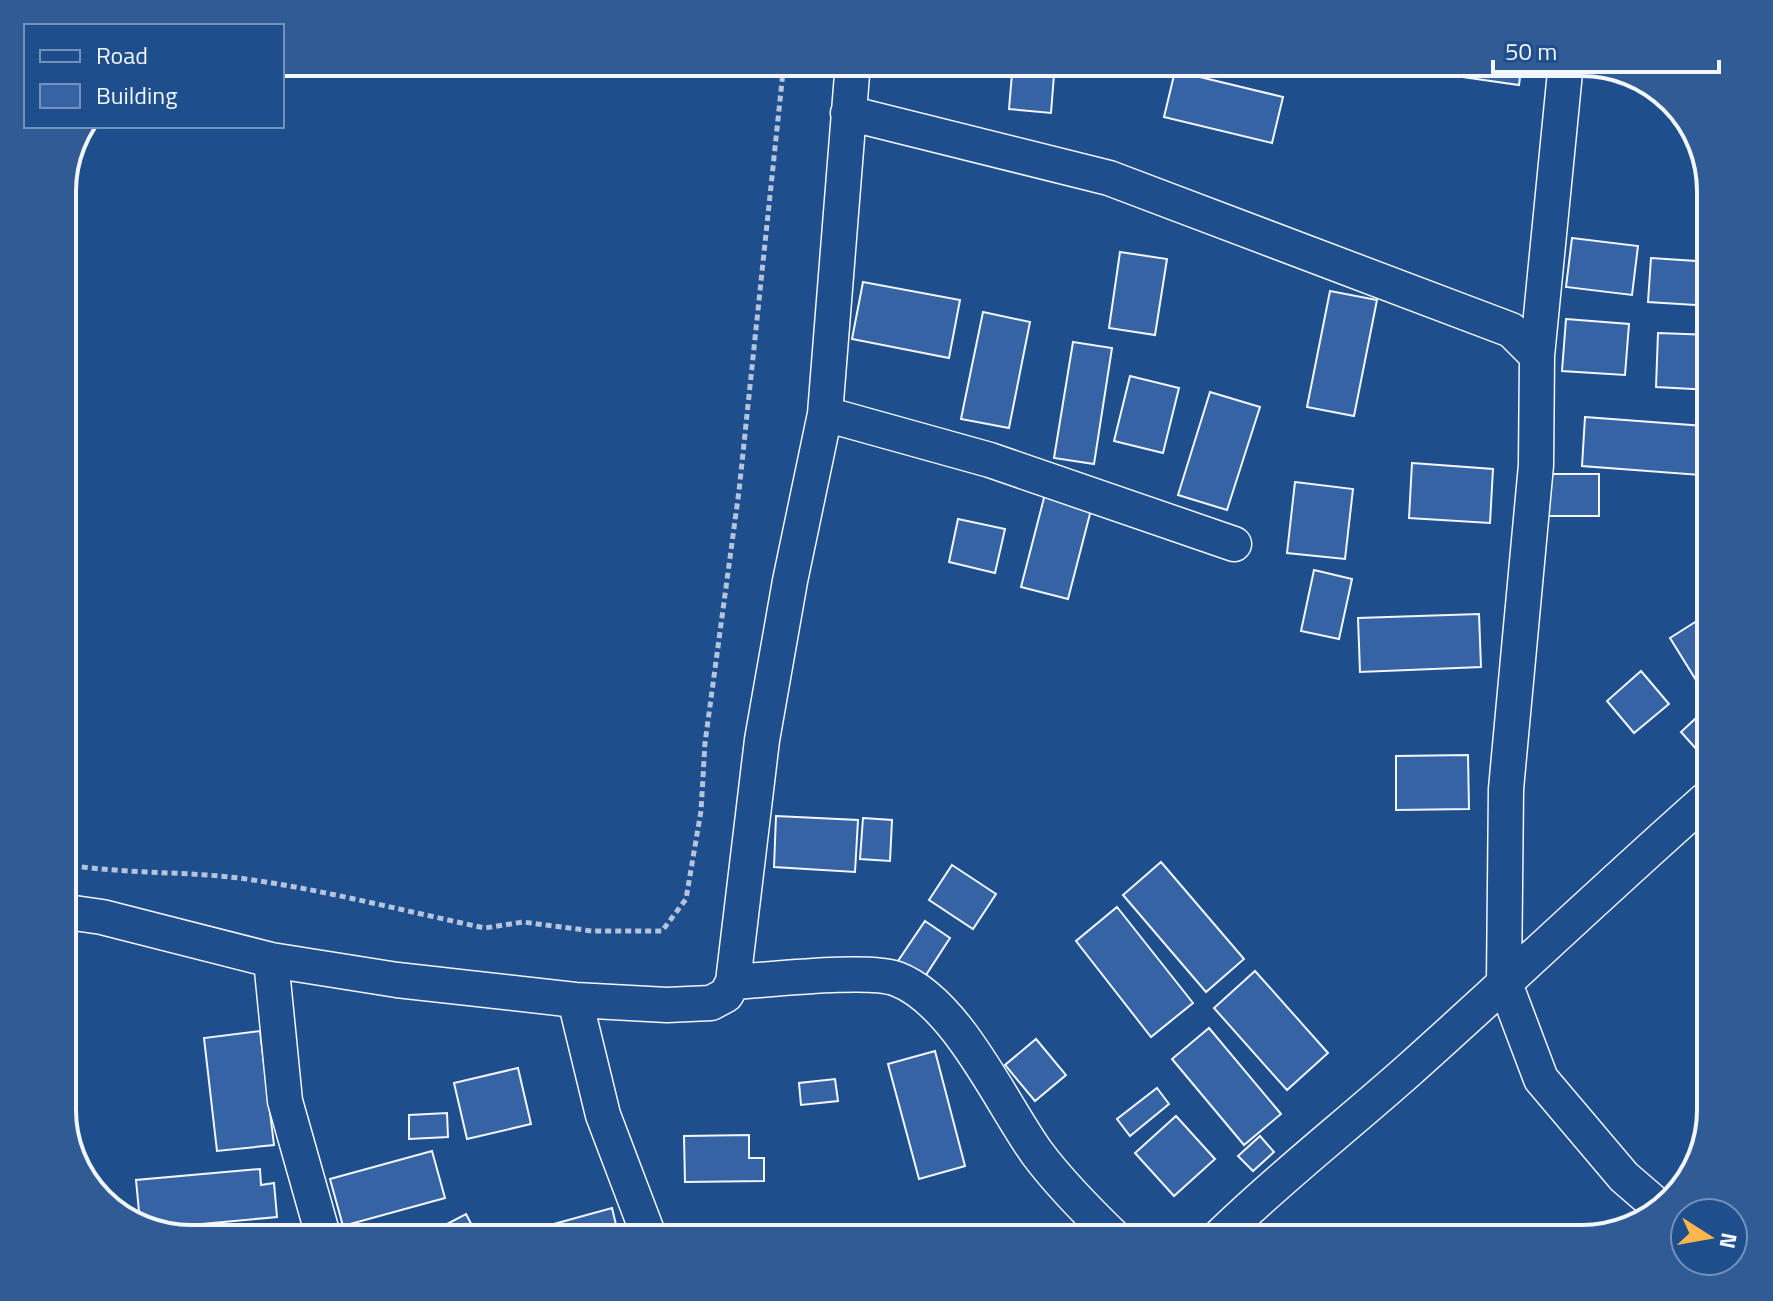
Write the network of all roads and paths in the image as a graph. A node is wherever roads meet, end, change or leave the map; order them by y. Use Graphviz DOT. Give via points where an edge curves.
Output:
graph roads {
  1 [pos="783,76"];
  2 [pos="852,76"];
  3 [pos="1565,76"];
  4 [pos="848,113"];
  5 [pos="1537,356"];
  6 [pos="825,414"];
  7 [pos="1234,544"];
  8 [pos="1697,807"];
  9 [pos="76,866"];
  10 [pos="76,913"];
  11 [pos="271,960"];
  12 [pos="1504,981"];
  13 [pos="733,982"];
  14 [pos="575,1000"];
  15 [pos="1652,1201"];
  16 [pos="320,1225"];
  17 [pos="645,1225"];
  18 [pos="1102,1225"];
  19 [pos="1231,1225"];
  1 -- 9 [label="path" via="701,811 686,899 662,931 592,931 523,922 485,928 243,879"];
  2 -- 4 [label="street"];
  3 -- 5 [label="street"];
  4 -- 5 [label="street" via="1109,178 1511,330"];
  4 -- 6 [label="street"];
  5 -- 12 [label="street" via="1536,465 1506,789"];
  6 -- 7 [label="street" via="990,460"];
  6 -- 13 [label="street" via="762,740"];
  8 -- 12 [label="street"];
  10 -- 11 [label="street"];
  11 -- 14 [label="street"];
  11 -- 16 [label="street" via="285,1101"];
  12 -- 15 [label="street" via="1541,1079 1624,1177"];
  12 -- 19 [label="street"];
  13 -- 14 [label="street" via="726,995 711,1003"];
  13 -- 18 [label="street" via="868,975 897,979 934,1003 972,1051 1037,1153"];
  14 -- 17 [label="street" via="603,1115"];
}
